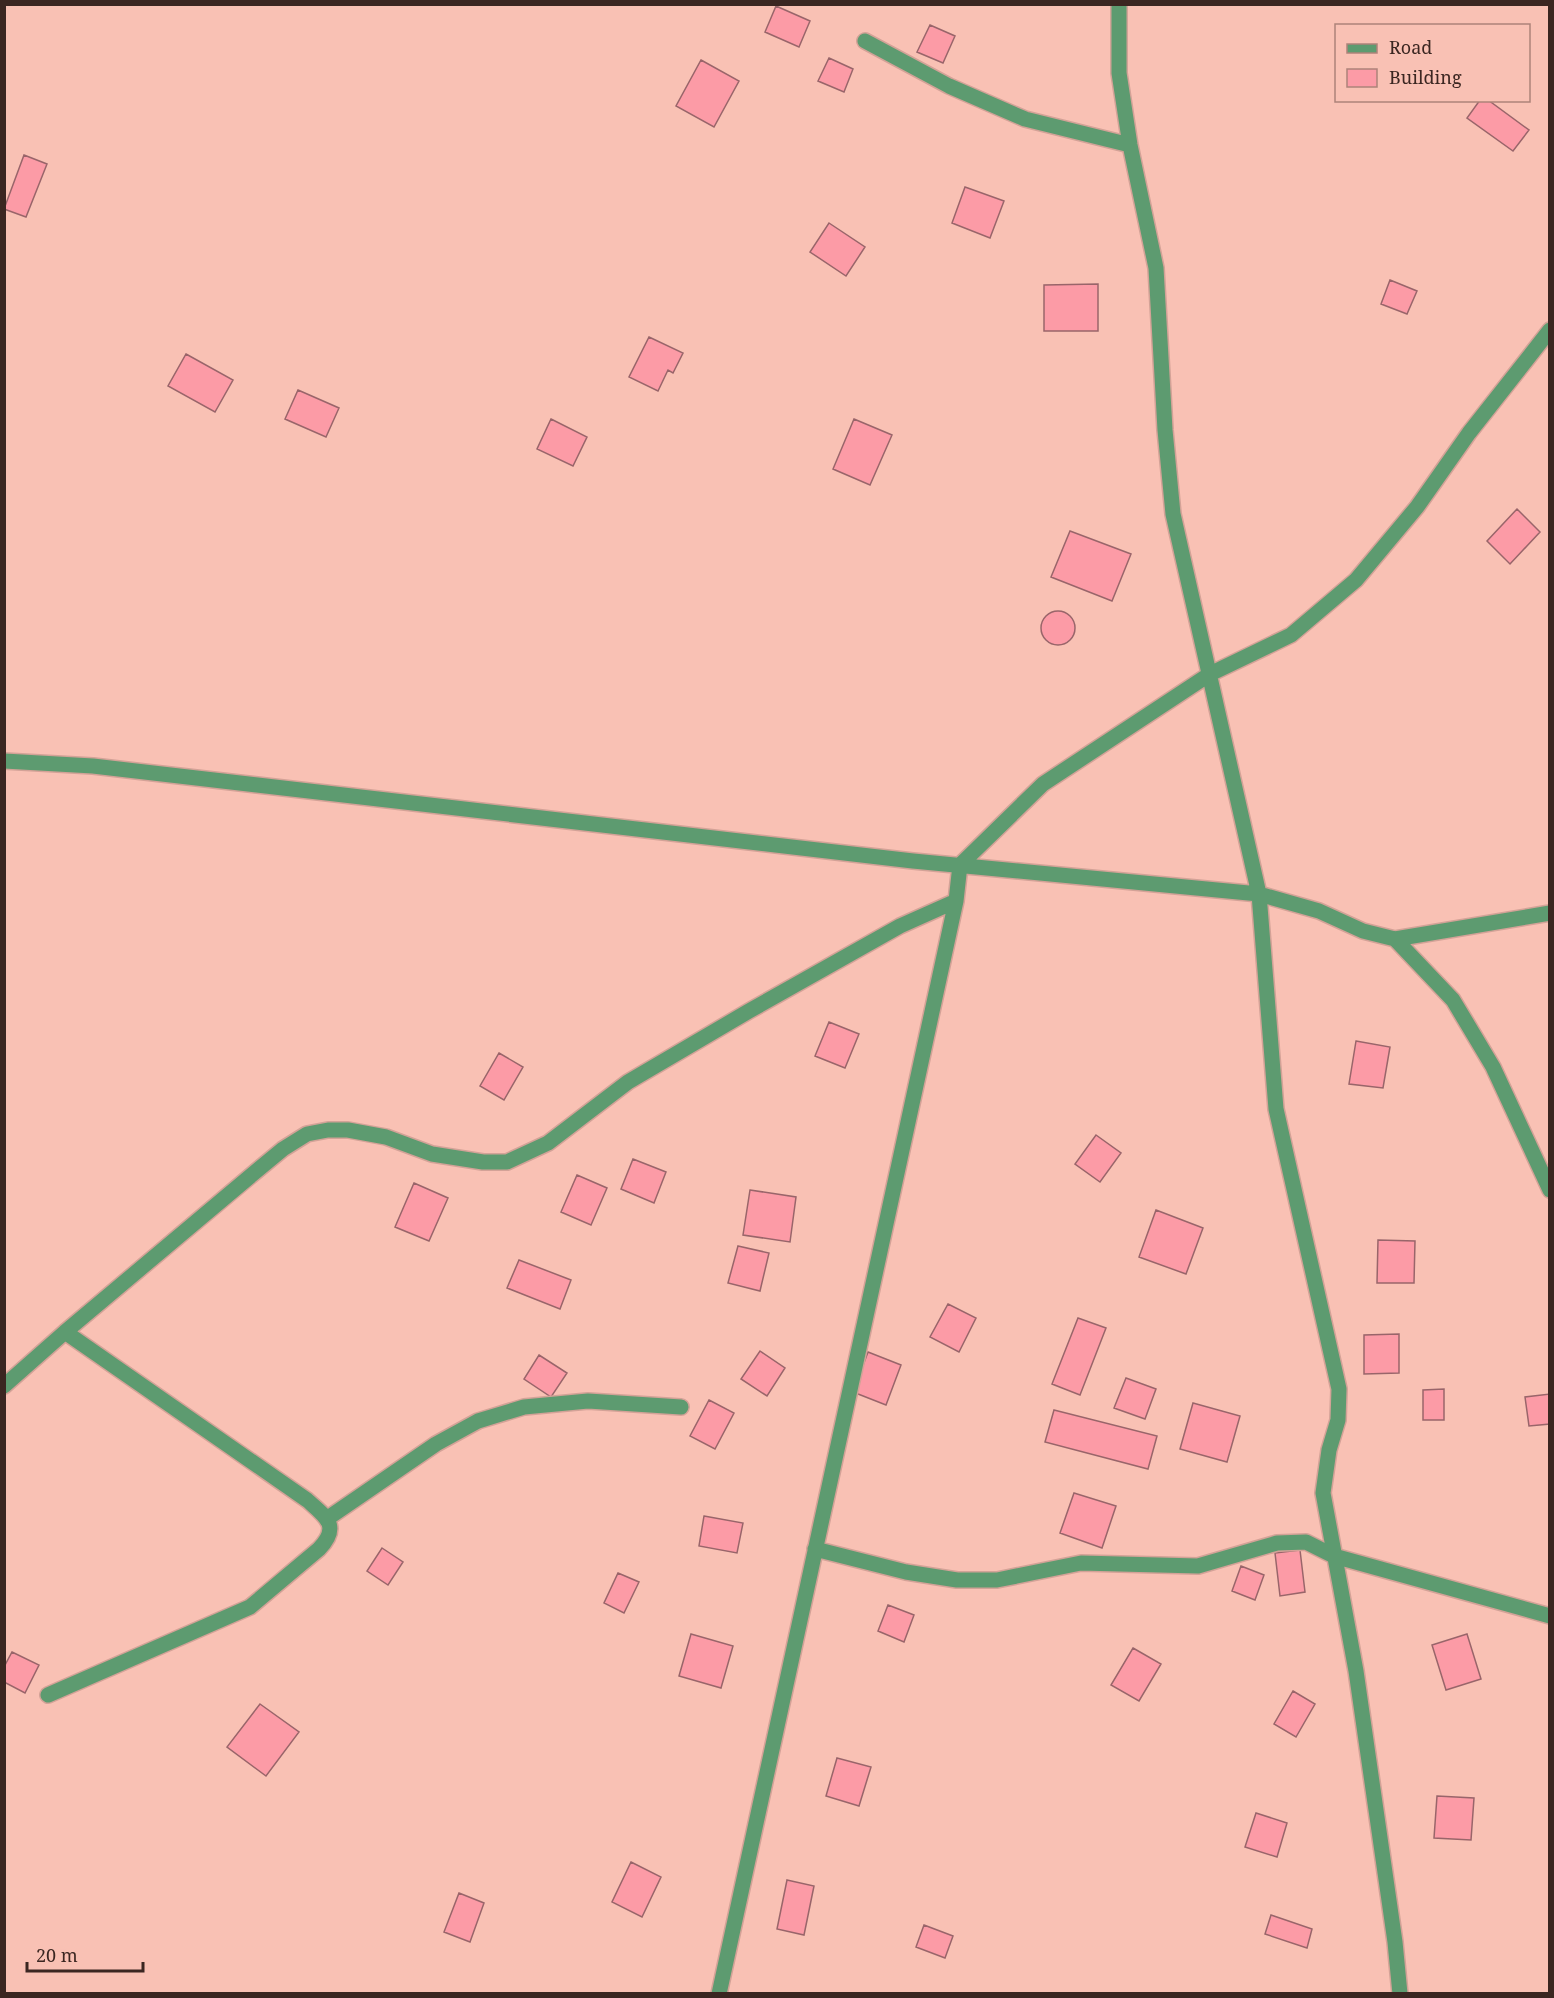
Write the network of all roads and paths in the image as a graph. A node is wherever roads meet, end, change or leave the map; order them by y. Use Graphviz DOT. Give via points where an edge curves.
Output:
graph roads {
  1 [pos="1119,4"];
  2 [pos="865,41"];
  3 [pos="1130,145"];
  4 [pos="1550,330"];
  5 [pos="1210,674"];
  6 [pos="4,761"];
  7 [pos="960,866"];
  8 [pos="1259,894"];
  9 [pos="956,901"];
  10 [pos="1550,913"];
  11 [pos="1395,939"];
  12 [pos="1550,1190"];
  13 [pos="65,1332"];
  14 [pos="4,1386"];
  15 [pos="681,1407"];
  16 [pos="328,1518"];
  17 [pos="815,1549"];
  18 [pos="1334,1556"];
  19 [pos="1550,1616"];
  20 [pos="48,1695"];
  21 [pos="719,1994"];
  22 [pos="1400,1994"];
  1 -- 3 [label="street" via="1119,73"];
  2 -- 3 [label="street" via="949,86 1025,119"];
  3 -- 5 [label="street" via="1155,268 1173,514"];
  4 -- 5 [label="street" via="1468,433 1417,507 1356,580 1291,635"];
  5 -- 7 [label="street" via="1043,784"];
  5 -- 8 [label="street"];
  6 -- 7 [label="street" via="93,766"];
  7 -- 8 [label="street"];
  7 -- 9 [label="street"];
  8 -- 11 [label="street"];
  8 -- 18 [label="street" via="1276,1109 1339,1389 1338,1420 1323,1493"];
  9 -- 13 [label="street" via="900,926 749,1011 628,1082 548,1143 507,1162 432,1154 386,1137 348,1130 307,1134 283,1149"];
  9 -- 17 [label="street"];
  10 -- 11 [label="street"];
  11 -- 12 [label="street" via="1453,1000 1493,1067"];
  13 -- 14 [label="street"];
  13 -- 16 [label="street"];
  15 -- 16 [label="street" via="588,1401 525,1407 478,1421 436,1444"];
  16 -- 20 [label="street" via="327,1541 250,1607"];
  17 -- 18 [label="street" via="906,1572 967,1580 998,1580 1081,1563 1198,1566 1277,1543 1306,1542"];
  17 -- 21 [label="street"];
  18 -- 19 [label="street"];
  18 -- 22 [label="street" via="1358,1682"];
}
